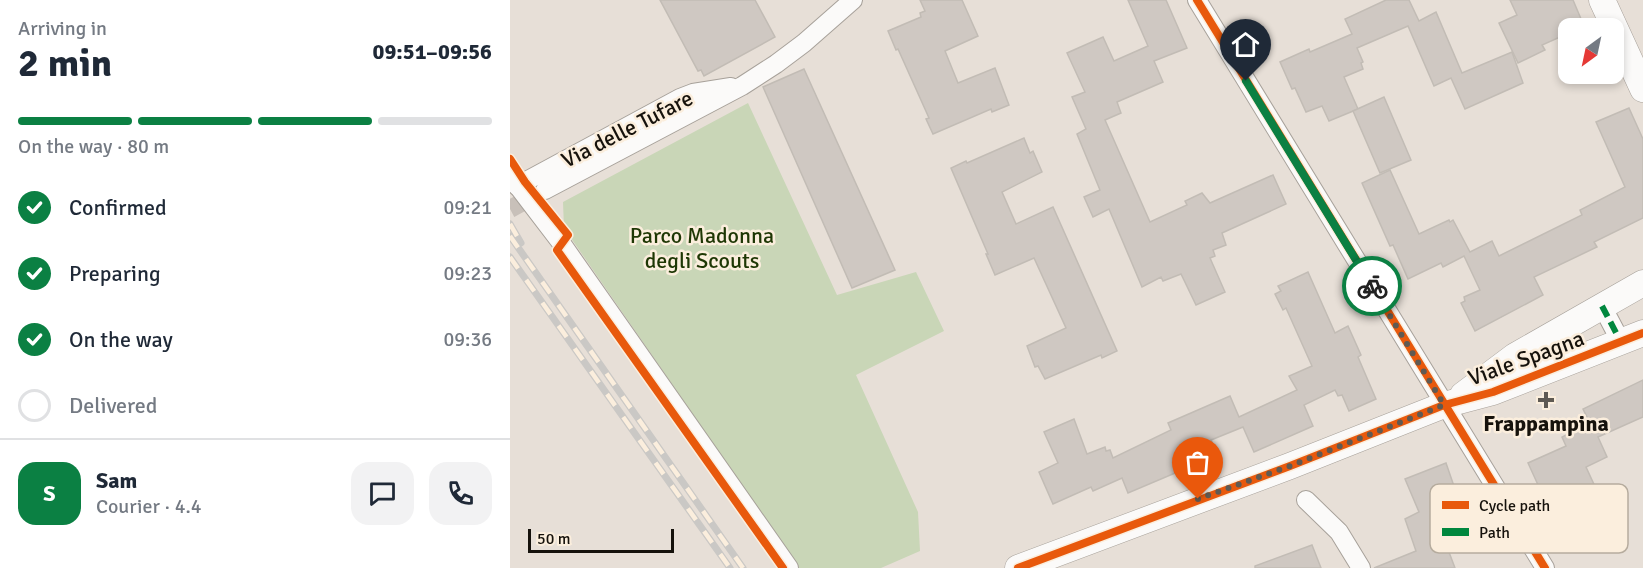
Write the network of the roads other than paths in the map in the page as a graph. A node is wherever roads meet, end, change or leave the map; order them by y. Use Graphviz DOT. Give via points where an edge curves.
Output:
graph roads {
  1 [pos="853,0"];
  2 [pos="1197,0"];
  3 [pos="1602,0"];
  4 [pos="742,86"];
  5 [pos="1643,89"];
  6 [pos="514,181"];
  7 [pos="545,190"];
  8 [pos="1643,283"];
  9 [pos="1602,306"];
  10 [pos="1632,338"];
  11 [pos="1449,403"];
  12 [pos="1496,484"];
  13 [pos="1306,500"];
  14 [pos="1536,553"];
  15 [pos="789,568"];
  16 [pos="1018,568"];
  17 [pos="1361,568"];
  18 [pos="1545,568"];
  1 -- 4 [label="street, Via delle Tufare" via="786,57"];
  2 -- 11 [label="street"];
  3 -- 5 [label="street"];
  4 -- 6 [label="street, Via delle Tufare" via="680,98"];
  4 -- 7 [label="street, Via delle Tufare"];
  6 -- 15 [label="street"];
  8 -- 9 [label="street, Viale Spagna"];
  9 -- 10 [label="street, Viale Spagna"];
  9 -- 11 [label="street, Viale Spagna" via="1515,356"];
  10 -- 11 [label="street, Viale Spagna" via="1493,392"];
  11 -- 12 [label="street"];
  11 -- 16 [label="street, Viale Spagna"];
  13 -- 17 [label="street" via="1339,532"];
  14 -- 18 [label="street"];
}
